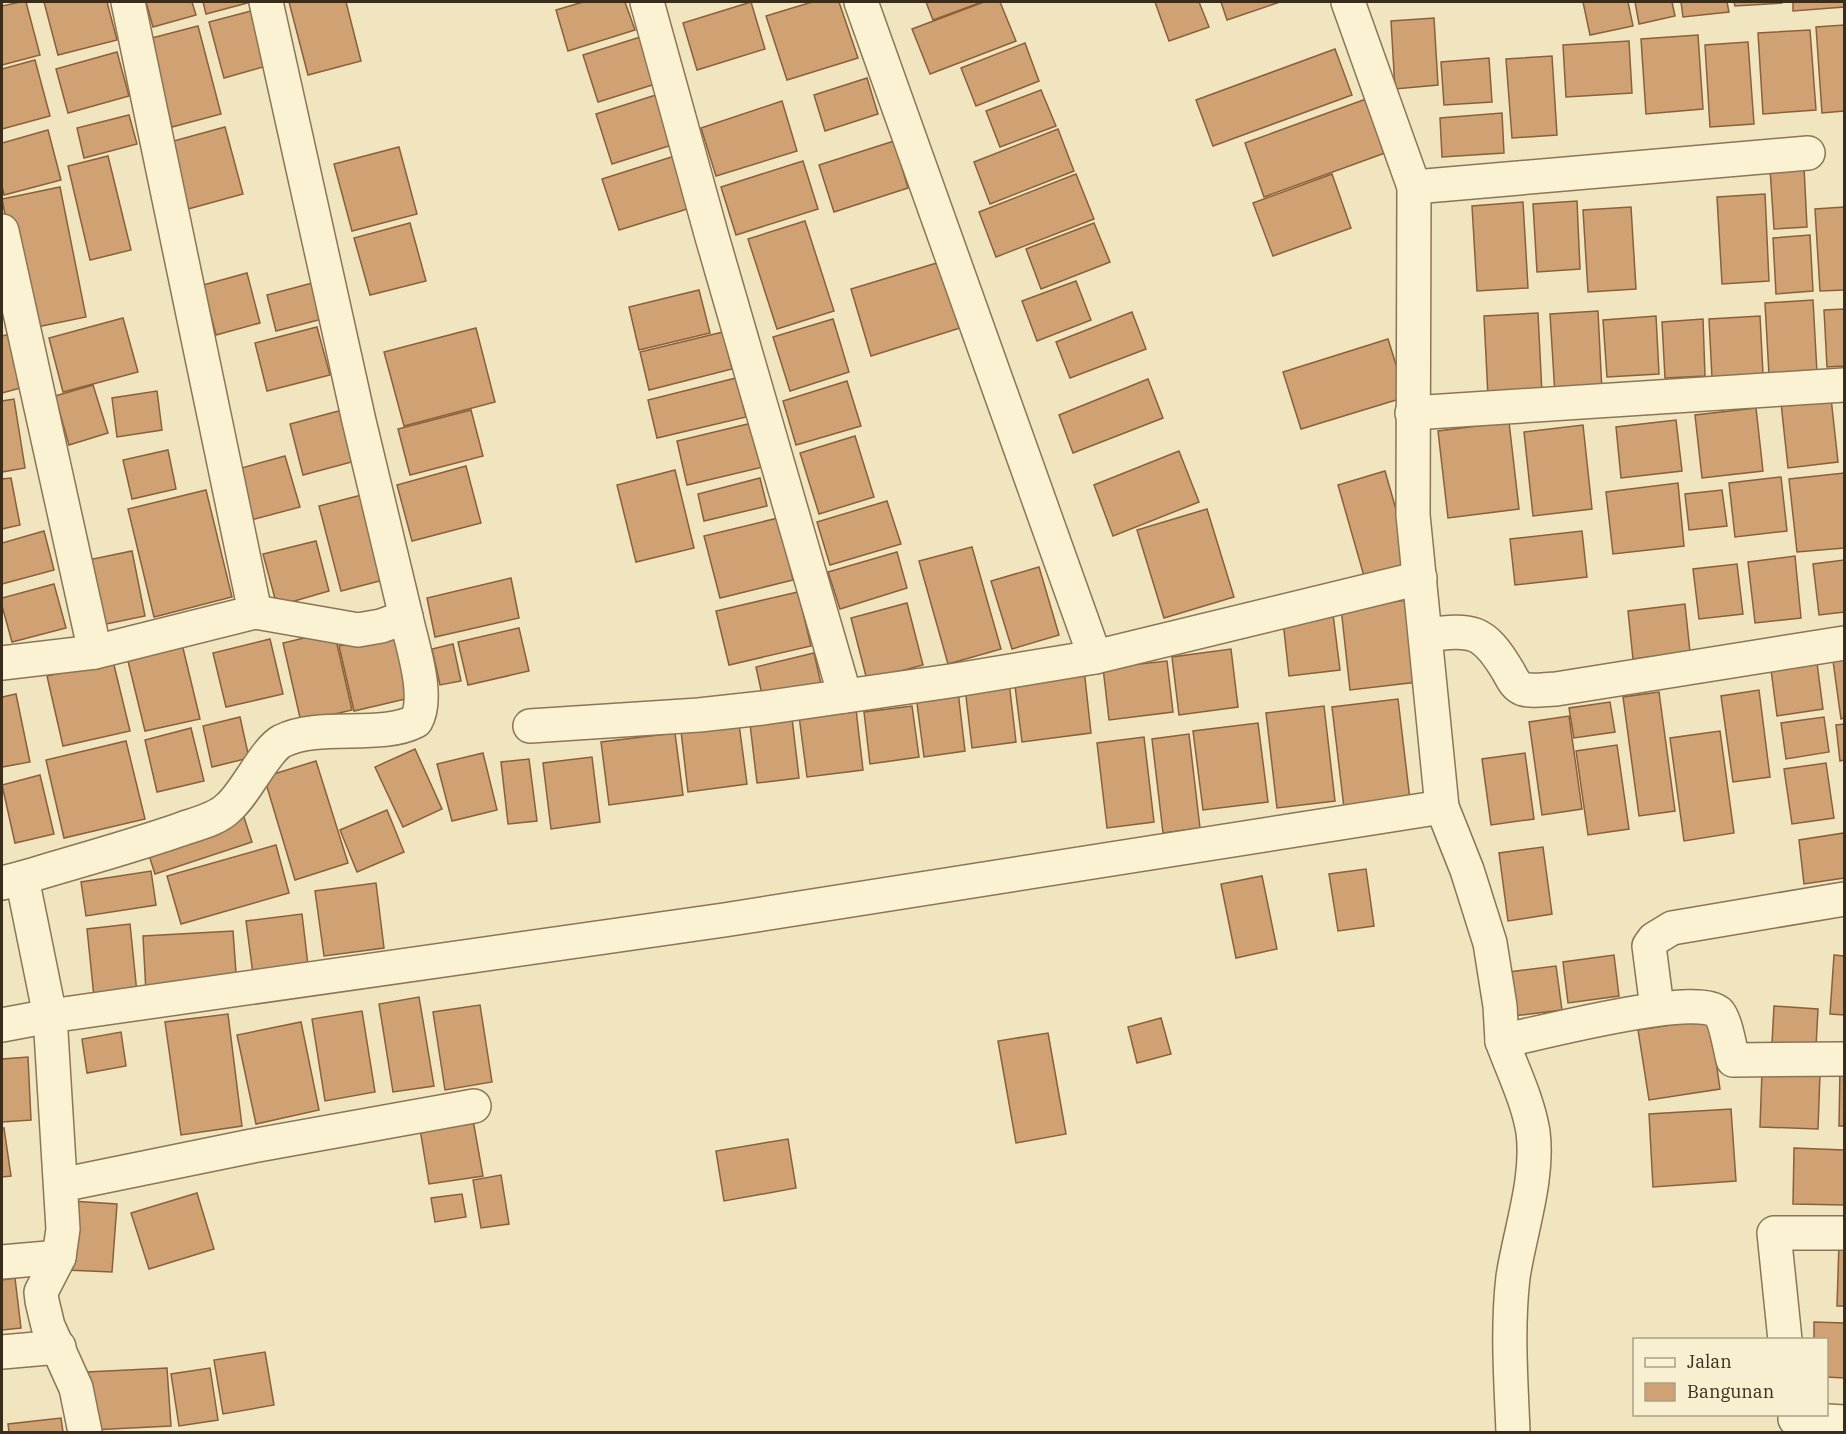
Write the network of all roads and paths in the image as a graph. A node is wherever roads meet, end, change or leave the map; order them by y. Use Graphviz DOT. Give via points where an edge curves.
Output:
graph roads {
  1 [pos="128,2"];
  2 [pos="266,2"];
  3 [pos="647,2"];
  4 [pos="861,2"];
  5 [pos="1348,2"];
  6 [pos="1808,153"];
  7 [pos="1414,187"];
  8 [pos="2,231"];
  9 [pos="1845,385"];
  10 [pos="1412,413"];
  11 [pos="1420,578"];
  12 [pos="255,612"];
  13 [pos="406,617"];
  14 [pos="1426,635"];
  15 [pos="1845,643"];
  16 [pos="95,652"];
  17 [pos="1095,657"];
  18 [pos="2,663"];
  19 [pos="845,696"];
  20 [pos="530,726"];
  21 [pos="1442,807"];
  22 [pos="12,880"];
  23 [pos="1845,899"];
  24 [pos="1657,1008"];
  25 [pos="50,1016"];
  26 [pos="2,1025"];
  27 [pos="1502,1041"];
  28 [pos="1845,1059"];
  29 [pos="474,1106"];
  30 [pos="61,1185"];
  31 [pos="1845,1233"];
  32 [pos="59,1257"];
  33 [pos="2,1262"];
  34 [pos="1785,1338"];
  35 [pos="59,1347"];
  36 [pos="2,1352"];
  37 [pos="1795,1422"];
  38 [pos="1845,1422"];
  39 [pos="85,1432"];
  40 [pos="1513,1432"];
  1 -- 12 [label="street"];
  2 -- 13 [label="street"];
  3 -- 19 [label="street"];
  4 -- 17 [label="street"];
  5 -- 7 [label="street"];
  6 -- 7 [label="street"];
  7 -- 10 [label="street"];
  8 -- 16 [label="street"];
  9 -- 10 [label="street"];
  10 -- 11 [label="street" via="1413,515"];
  11 -- 14 [label="street"];
  11 -- 17 [label="street"];
  12 -- 13 [label="street" via="358,630"];
  12 -- 16 [label="street"];
  13 -- 22 [label="street" via="422,695 417,721 387,728 301,735 282,741 228,808 218,814 158,837"];
  14 -- 15 [label="street" via="1456,631 1482,638 1497,653 1516,684 1536,690"];
  14 -- 21 [label="street"];
  16 -- 18 [label="street"];
  17 -- 19 [label="street"];
  19 -- 20 [label="street" via="699,715"];
  21 -- 25 [label="street" via="724,920"];
  21 -- 27 [label="street" via="1490,943"];
  22 -- 25 [label="street"];
  23 -- 24 [label="street" via="1672,928 1649,946"];
  24 -- 27 [label="street"];
  24 -- 28 [label="street" via="1693,1006 1718,1012 1733,1060"];
  25 -- 26 [label="street"];
  25 -- 30 [label="street"];
  27 -- 40 [label="street" via="1533,1134 1532,1166 1509,1322"];
  29 -- 30 [label="street"];
  30 -- 32 [label="street" via="63,1229"];
  31 -- 34 [label="street" via="1774,1233"];
  32 -- 33 [label="street"];
  32 -- 35 [label="street" via="41,1292 48,1326"];
  35 -- 36 [label="street"];
  35 -- 39 [label="street" via="76,1388"];
  37 -- 38 [label="street"];
}
